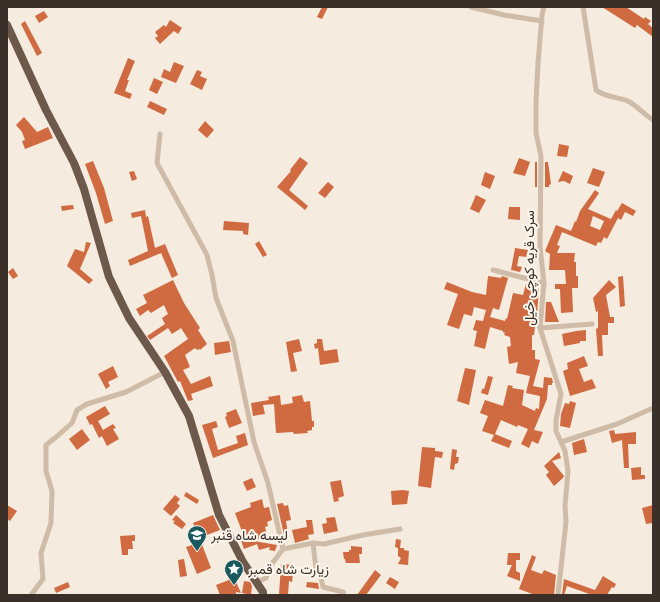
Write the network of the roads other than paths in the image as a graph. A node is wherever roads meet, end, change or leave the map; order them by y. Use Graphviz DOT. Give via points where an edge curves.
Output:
graph roads {
  1 [pos="471,7"];
  2 [pos="544,7"];
  3 [pos="583,7"];
  4 [pos="542,21"];
  5 [pos="7,25"];
  6 [pos="653,120"];
  7 [pos="160,134"];
  8 [pos="492,270"];
  9 [pos="544,283"];
  10 [pos="592,324"];
  11 [pos="540,328"];
  12 [pos="165,372"];
  13 [pos="653,408"];
  14 [pos="561,442"];
  15 [pos="400,529"];
  16 [pos="314,543"];
  17 [pos="283,549"];
  18 [pos="257,582"];
  19 [pos="31,595"];
  20 [pos="263,595"];
  21 [pos="344,595"];
  22 [pos="558,595"];
  1 -- 4 [label="street"];
  2 -- 4 [label="street, سرک قریه کوچی خیل"];
  3 -- 6 [label="street" via="596,90 635,105"];
  4 -- 9 [label="street, سرک قریه کوچی خیل" via="536,133 542,156 540,247"];
  5 -- 12 [label="highway" via="46,110 74,162 109,277 129,318"];
  7 -- 17 [label="street" via="157,163 207,255 216,298 233,341 254,442 268,483"];
  8 -- 9 [label="street"];
  9 -- 11 [label="street, سرک قریه کوچی خیل"];
  10 -- 11 [label="street"];
  11 -- 14 [label="street, سرک قریه کوچی خیل" via="561,394 556,431"];
  12 -- 18 [label="highway" via="189,416 219,515 243,562"];
  12 -- 19 [label="street" via="126,392 95,401 78,410 72,423 46,446 46,471 52,491 51,523 41,553 44,579"];
  13 -- 14 [label="street" via="617,424"];
  14 -- 22 [label="street, سرک قریه کوچی خیل" via="568,471 566,522"];
  15 -- 16 [label="street" via="324,544"];
  16 -- 17 [label="street"];
  16 -- 21 [label="street" via="316,569 323,587 344,592"];
  17 -- 18 [label="street" via="271,565 266,578"];
  18 -- 20 [label="highway"];
}
